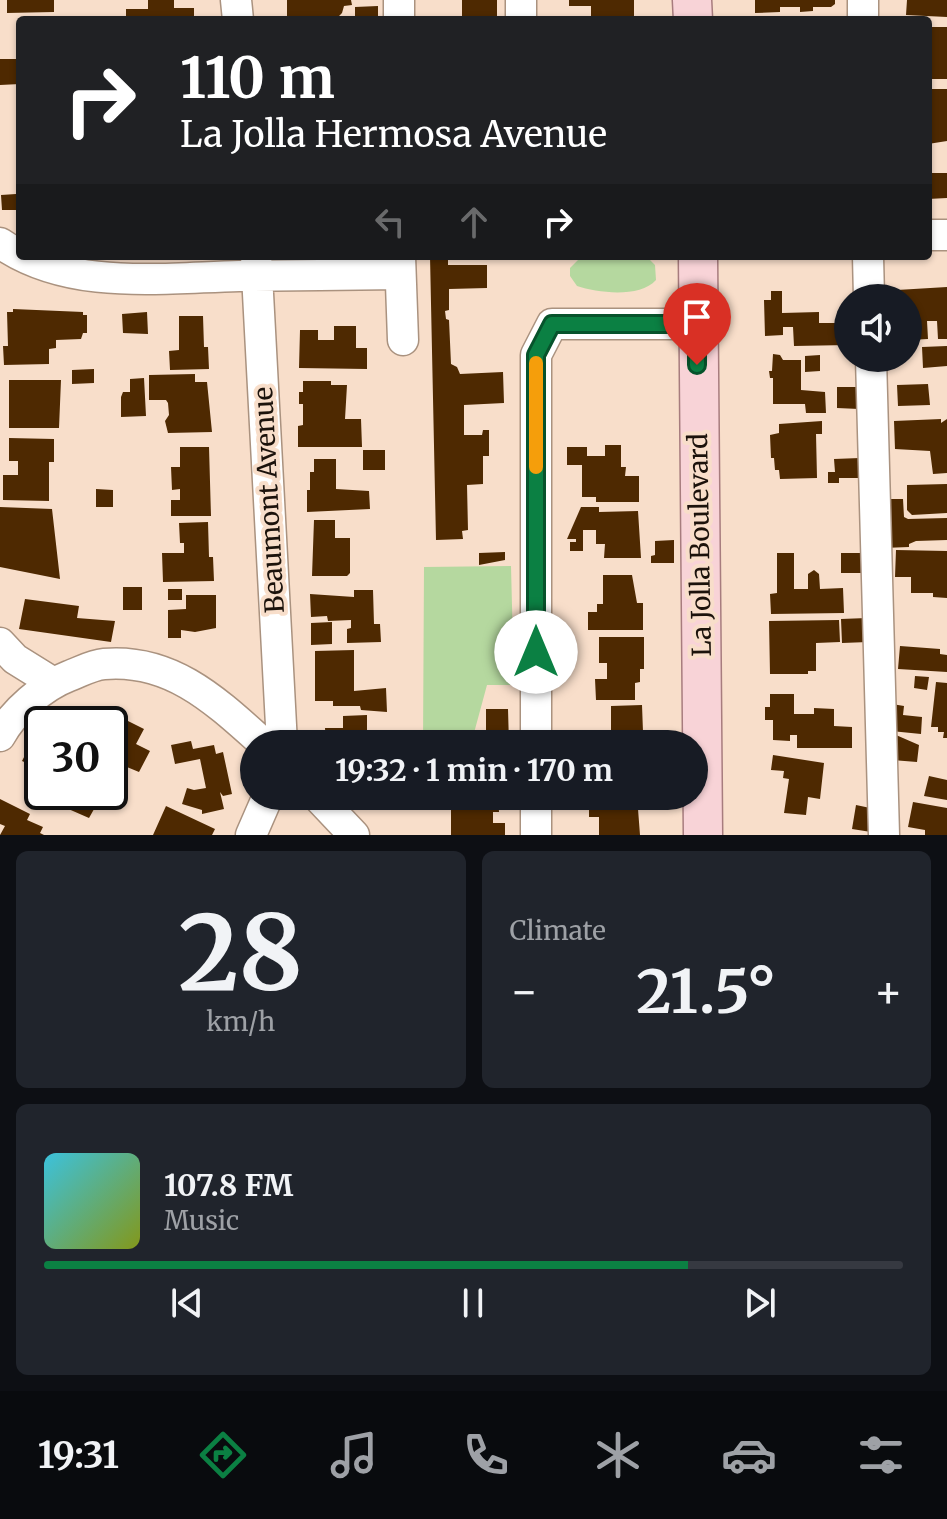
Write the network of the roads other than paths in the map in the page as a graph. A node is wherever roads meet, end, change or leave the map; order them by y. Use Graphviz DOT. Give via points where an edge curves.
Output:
graph roads {
  1 [pos="28,260"];
  2 [pos="698,260"];
  3 [pos="868,260"];
  4 [pos="400,265"];
  5 [pos="257,266"];
  6 [pos="869,284"];
  7 [pos="697,324"];
  8 [pos="403,340"];
  9 [pos="871,372"];
  10 [pos="0,643"];
  11 [pos="52,682"];
  12 [pos="249,730"];
  13 [pos="281,730"];
  14 [pos="536,730"];
  15 [pos="0,736"];
  16 [pos="262,810"];
  17 [pos="330,810"];
  18 [pos="536,810"];
  19 [pos="251,835"];
  20 [pos="354,835"];
  21 [pos="536,835"];
  22 [pos="703,835"];
  23 [pos="884,835"];
  1 -- 5 [label="street" via="64,273 125,279"];
  2 -- 7 [label="main road, La Jolla Boulevard"];
  3 -- 6 [label="street"];
  4 -- 5 [label="street"];
  4 -- 8 [label="street"];
  5 -- 13 [label="street, Beaumont Avenue"];
  7 -- 14 [label="street" via="552,324 536,355"];
  7 -- 22 [label="main road, La Jolla Boulevard"];
  9 -- 23 [label="street"];
  10 -- 11 [label="street"];
  11 -- 12 [label="street" via="101,664 147,665 211,696"];
  11 -- 15 [label="street"];
  16 -- 19 [label="street"];
  17 -- 20 [label="street"];
  18 -- 21 [label="street"];
}
